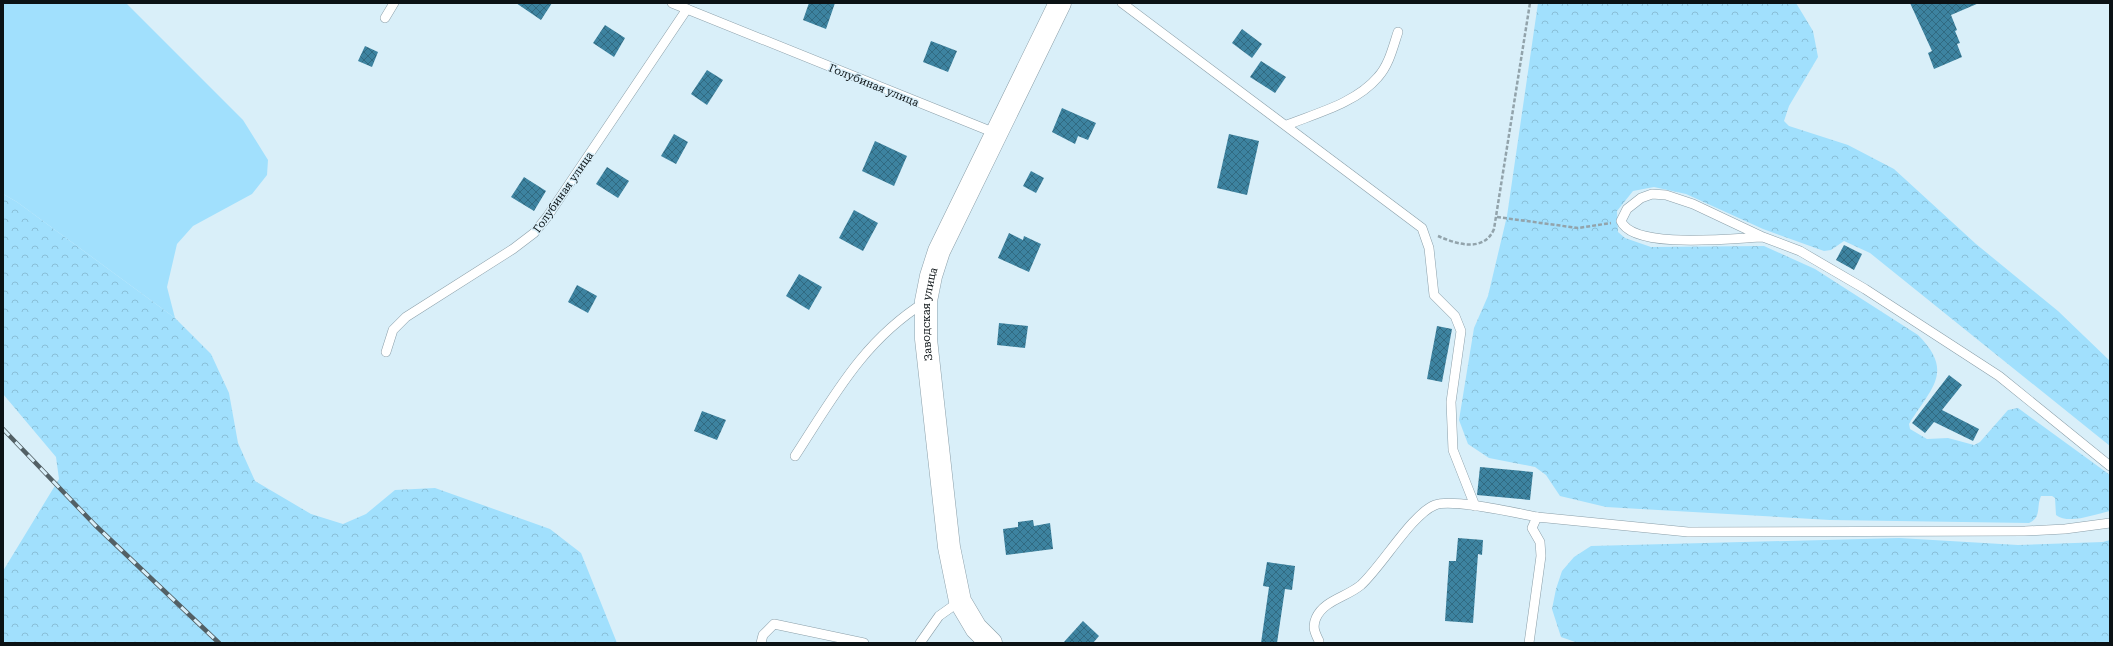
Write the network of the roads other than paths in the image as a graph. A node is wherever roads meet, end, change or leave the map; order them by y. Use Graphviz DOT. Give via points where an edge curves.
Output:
graph roads {
  1 [pos="394,3"];
  2 [pos="672,3"];
  3 [pos="1060,3"];
  4 [pos="1122,3"];
  5 [pos="687,9"];
  6 [pos="385,18"];
  7 [pos="1398,32"];
  8 [pos="1287,125"];
  9 [pos="995,133"];
  10 [pos="1763,237"];
  11 [pos="926,301"];
  12 [pos="386,352"];
  13 [pos="795,456"];
  14 [pos="2110,466"];
  15 [pos="1475,506"];
  16 [pos="1537,517"];
  17 [pos="2110,523"];
  18 [pos="960,601"];
  19 [pos="1319,641"];
  20 [pos="761,643"];
  21 [pos="864,643"];
  22 [pos="920,643"];
  23 [pos="990,643"];
  24 [pos="1529,643"];
  1 -- 6 [label="lane"];
  2 -- 5 [label="lane, Голубиная улица"];
  3 -- 9 [label="street, Заводская улица"];
  4 -- 8 [label="lane"];
  5 -- 9 [label="lane, Голубиная улица"];
  5 -- 12 [label="lane, Голубиная улица" via="534,233 514,249 406,317 393,330"];
  7 -- 8 [label="lane" via="1385,67 1369,86 1354,97"];
  8 -- 15 [label="lane" via="1422,228 1429,248 1434,295 1455,316 1461,331 1451,402 1453,450"];
  9 -- 11 [label="street, Заводская улица" via="974,184 939,251"];
  10 -- 10 [label="lane" via="1666,240 1634,234 1626,229 1621,221 1627,209 1641,198 1652,194 1666,195 1693,204"];
  10 -- 14 [label="lane" via="1812,257 1993,372 2024,394"];
  11 -- 13 [label="lane" via="883,333 868,348"];
  11 -- 18 [label="street, Заводская улица" via="926,339 949,547"];
  15 -- 16 [label="lane"];
  15 -- 19 [label="lane" via="1435,505 1420,515 1361,585 1323,608 1315,619 1313,630"];
  16 -- 17 [label="lane" via="1688,532 2025,531"];
  16 -- 24 [label="lane" via="1532,528 1540,542 1541,556"];
  18 -- 22 [label="lane" via="939,616"];
  18 -- 23 [label="street, Заводская улица" via="976,628"];
  20 -- 21 [label="lane" via="763,635 774,624"];
}
